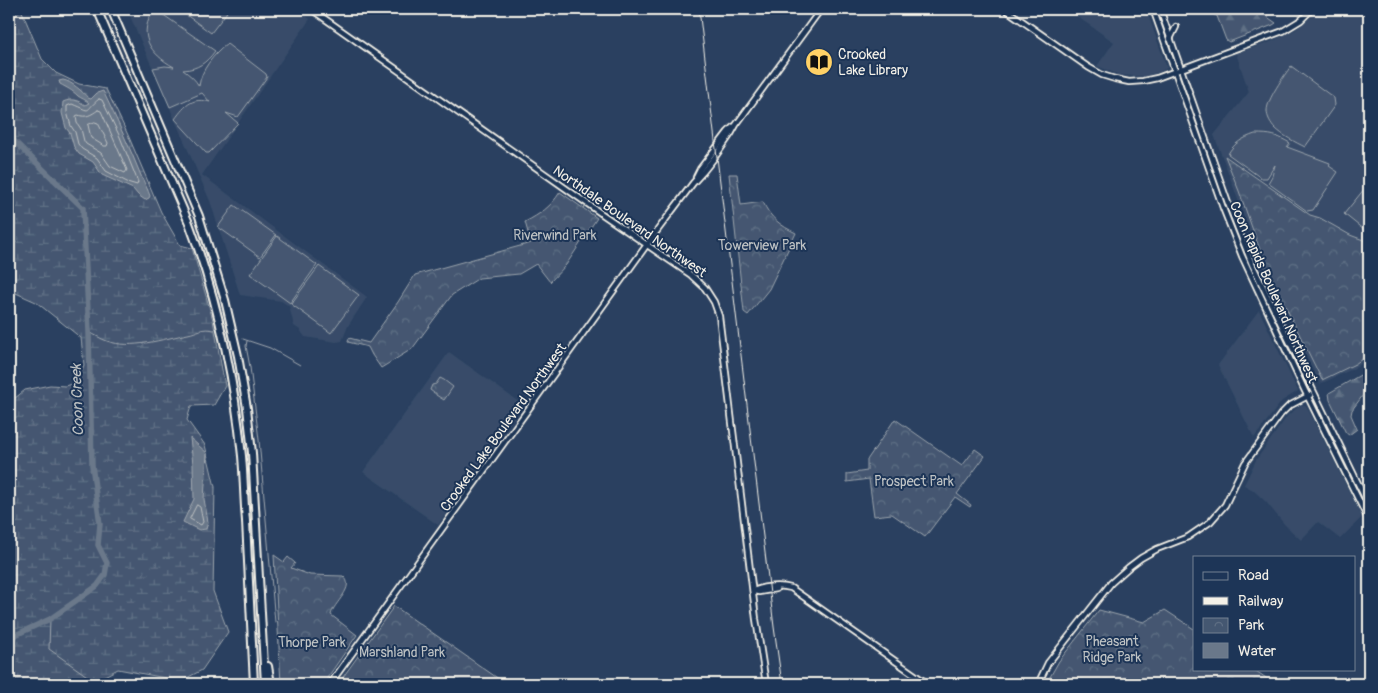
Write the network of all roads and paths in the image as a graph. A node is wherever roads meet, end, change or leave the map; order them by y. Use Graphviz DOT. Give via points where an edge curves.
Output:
graph roads {
  1 [pos="97,9"];
  2 [pos="111,9"];
  3 [pos="310,9"];
  4 [pos="821,9"];
  5 [pos="1005,9"];
  6 [pos="1153,9"];
  7 [pos="1160,9"];
  8 [pos="1312,9"];
  9 [pos="1176,27"];
  10 [pos="1170,39"];
  11 [pos="1181,69"];
  12 [pos="1175,71"];
  13 [pos="647,245"];
  14 [pos="1314,393"];
  15 [pos="1308,396"];
  16 [pos="1369,506"];
  17 [pos="1369,522"];
  18 [pos="753,591"];
  19 [pos="262,621"];
  20 [pos="254,683"];
  21 [pos="265,684"];
  22 [pos="271,684"];
  23 [pos="330,684"];
  24 [pos="766,684"];
  25 [pos="928,684"];
  26 [pos="1038,684"];
  1 -- 20 [label="highway" via="189,223 215,303 242,458"];
  2 -- 19 [label="highway" via="200,216 225,300 247,408"];
  3 -- 13 [label="street, Northdale Boulevard Northwest"];
  4 -- 13 [label="street, Crooked Lake Boulevard Northwest"];
  5 -- 12 [label="street" via="1106,76 1139,82"];
  6 -- 12 [label="street, Coon Rapids Boulevard Northwest"];
  7 -- 10 [label="street, Coon Rapids Boulevard Northwest"];
  8 -- 11 [label="street" via="1290,28"];
  9 -- 10 [label="street"];
  10 -- 11 [label="street, Coon Rapids Boulevard Northwest"];
  11 -- 12 [label="street"];
  11 -- 14 [label="street, Coon Rapids Boulevard Northwest" via="1252,264"];
  12 -- 15 [label="street, Coon Rapids Boulevard Northwest" via="1242,256"];
  13 -- 18 [label="street, Northdale Boulevard Northwest" via="705,288 719,316"];
  13 -- 23 [label="street, Crooked Lake Boulevard Northwest"];
  14 -- 15 [label="street"];
  14 -- 16 [label="street, Coon Rapids Boulevard Northwest"];
  15 -- 17 [label="street, Coon Rapids Boulevard Northwest"];
  15 -- 26 [label="street" via="1281,414 1248,459 1225,505 1208,524 1188,537 1145,555 1117,577 1048,663"];
  18 -- 24 [label="street, Northdale Boulevard Northwest"];
  18 -- 25 [label="street" via="780,589 796,592"];
  19 -- 21 [label="highway"];
  19 -- 22 [label="highway"];
}
